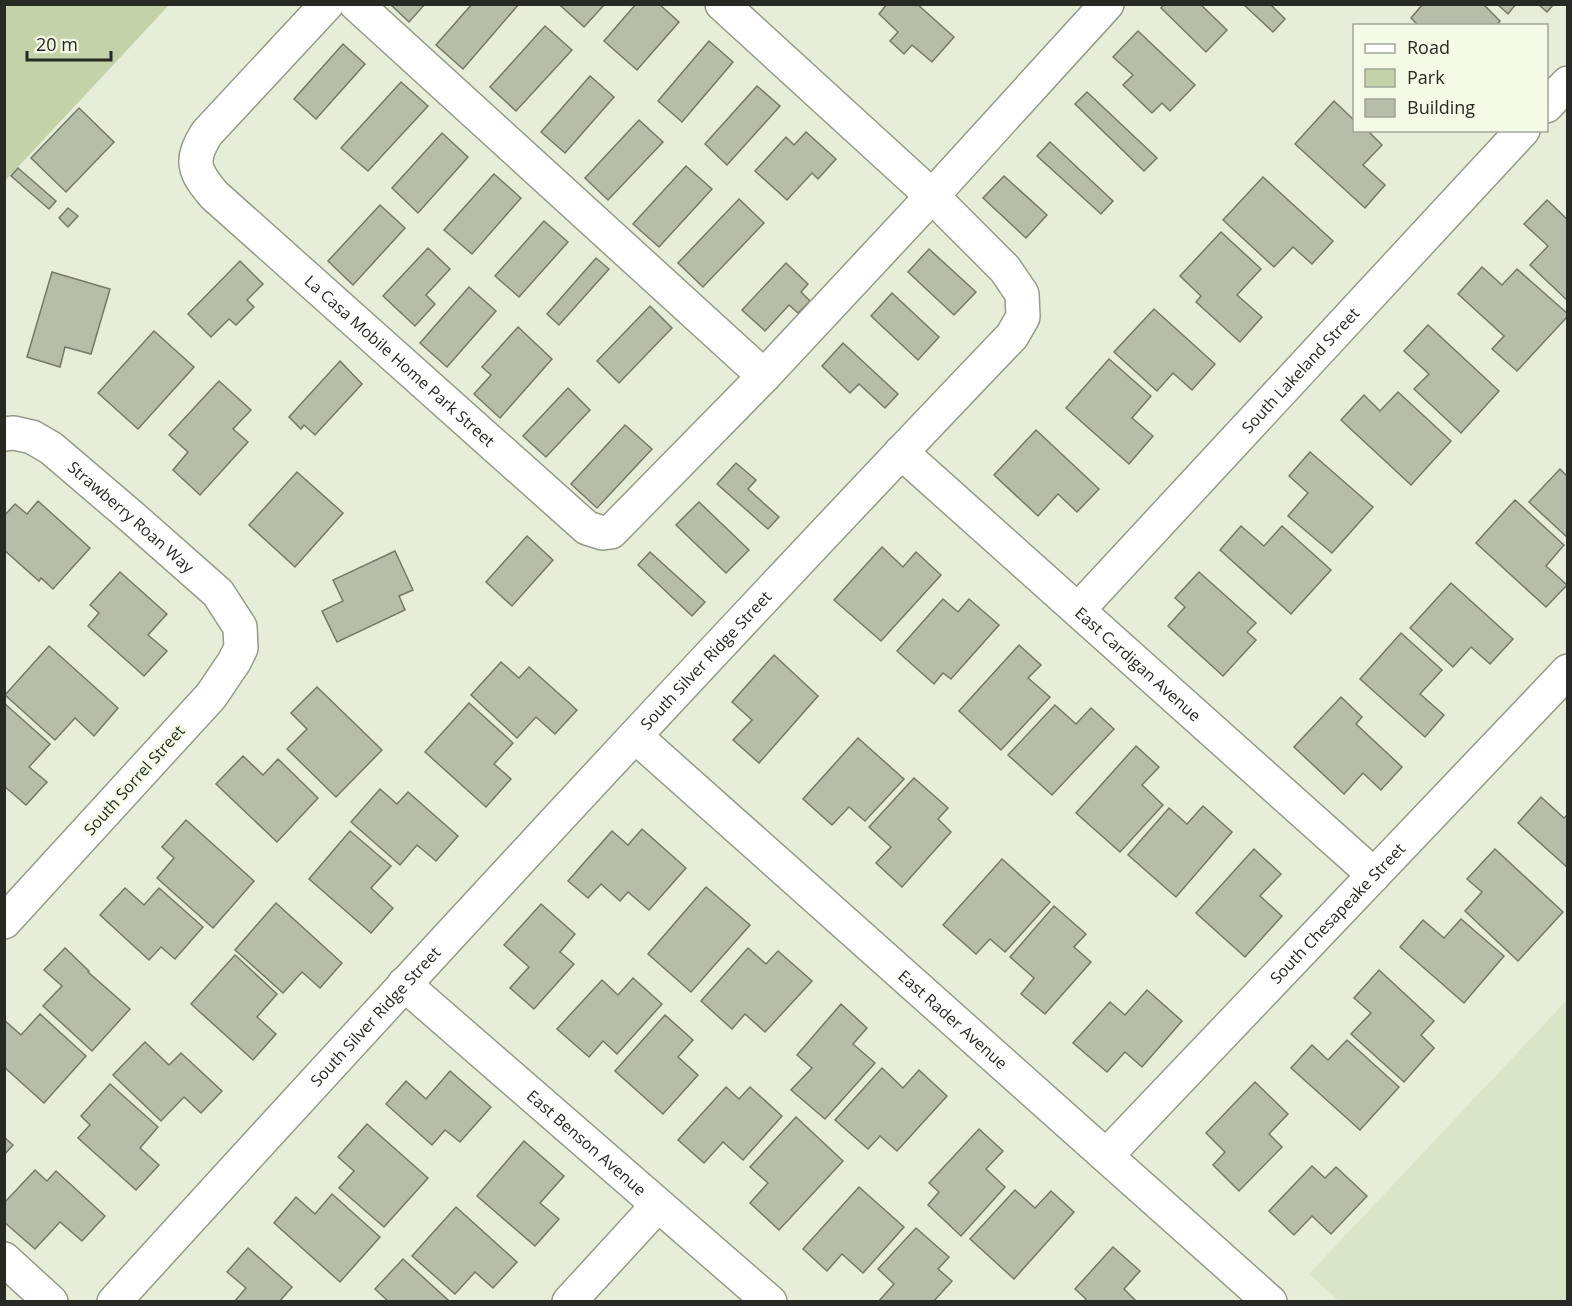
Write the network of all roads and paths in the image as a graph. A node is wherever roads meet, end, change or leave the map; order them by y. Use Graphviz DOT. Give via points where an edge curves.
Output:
graph roads {
  1 [pos="327,4"];
  2 [pos="356,4"];
  3 [pos="722,4"];
  4 [pos="1092,9"];
  5 [pos="1568,83"];
  6 [pos="1548,104"];
  7 [pos="1521,132"];
  8 [pos="932,196"];
  9 [pos="764,376"];
  10 [pos="4,434"];
  11 [pos="901,452"];
  12 [pos="1078,610"];
  13 [pos="240,627"];
  14 [pos="1568,671"];
  15 [pos="635,736"];
  16 [pos="1374,875"];
  17 [pos="4,922"];
  18 [pos="404,984"];
  19 [pos="1107,1155"];
  20 [pos="658,1205"];
  21 [pos="4,1259"];
  22 [pos="51,1302"];
  23 [pos="114,1302"];
  24 [pos="570,1302"];
  25 [pos="770,1302"];
  26 [pos="1270,1302"];
  1 -- 9 [label="street, La Casa Mobile Home Park Street" via="207,133 198,146 195,165 200,178 214,195 587,528 611,532"];
  2 -- 9 [label="street"];
  3 -- 8 [label="street, South Silver Ridge Street"];
  4 -- 8 [label="street"];
  5 -- 6 [label="street"];
  7 -- 12 [label="street, South Lakeland Street"];
  8 -- 9 [label="street"];
  8 -- 11 [label="street, South Silver Ridge Street" via="1005,269 1022,294 1023,317 1012,336"];
  10 -- 13 [label="street, Strawberry Roan Way" via="32,437 51,448 218,593"];
  11 -- 12 [label="street, East Cardigan Avenue"];
  11 -- 15 [label="street, South Silver Ridge Street"];
  12 -- 16 [label="street, East Cardigan Avenue"];
  13 -- 17 [label="street, South Sorrel Street" via="241,648 211,696"];
  14 -- 16 [label="street, South Chesapeake Street"];
  15 -- 18 [label="street, South Silver Ridge Street"];
  15 -- 19 [label="street, East Rader Avenue"];
  16 -- 19 [label="street, South Chesapeake Street"];
  18 -- 20 [label="street, East Benson Avenue"];
  18 -- 23 [label="street, South Silver Ridge Street"];
  19 -- 26 [label="street, East Rader Avenue"];
  20 -- 24 [label="street"];
  20 -- 25 [label="street, East Benson Avenue"];
  21 -- 22 [label="street"];
}
